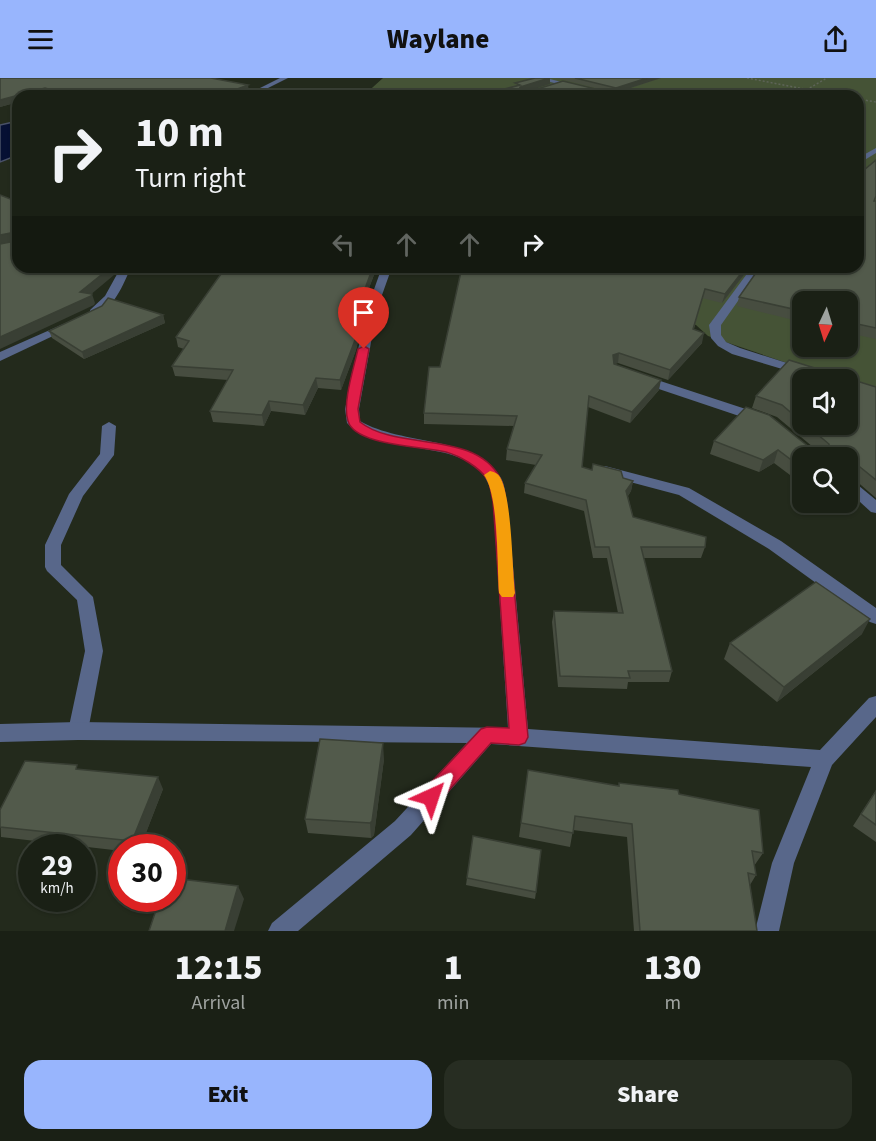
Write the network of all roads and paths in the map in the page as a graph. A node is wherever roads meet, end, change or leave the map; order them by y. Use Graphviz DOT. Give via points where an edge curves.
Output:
graph roads {
  1 [pos="285,78"];
  2 [pos="538,78"];
  3 [pos="747,78"];
  4 [pos="826,78"];
  5 [pos="563,84"];
  6 [pos="260,90"];
  7 [pos="543,90"];
  8 [pos="588,90"];
  9 [pos="807,90"];
  10 [pos="123,273"];
  11 [pos="385,273"];
  12 [pos="753,273"];
  13 [pos="0,357"];
  14 [pos="797,369"];
  15 [pos="627,373"];
  16 [pos="771,422"];
  17 [pos="109,426"];
  18 [pos="594,469"];
  19 [pos="858,493"];
  20 [pos="876,508"];
  21 [pos="876,617"];
  22 [pos="876,704"];
  23 [pos="78,731"];
  24 [pos="0,733"];
  25 [pos="487,735"];
  26 [pos="519,737"];
  27 [pos="824,759"];
  28 [pos="280,931"];
  29 [pos="766,931"];
  1 -- 6 [label="street"];
  2 -- 5 [label="street"];
  3 -- 9 [label="path"];
  4 -- 9 [label="path"];
  5 -- 7 [label="street"];
  5 -- 8 [label="street"];
  10 -- 13 [label="street" via="99,309"];
  11 -- 26 [label="street" via="372,309 352,409 354,423 383,438 450,449 480,464 494,479 500,501"];
  12 -- 14 [label="street" via="715,325 715,336 736,351"];
  15 -- 16 [label="street"];
  17 -- 23 [label="street" via="107,455 76,494 53,545 53,567 85,597 94,651"];
  18 -- 21 [label="street" via="684,491 776,544"];
  19 -- 20 [label="street"];
  22 -- 27 [label="street"];
  23 -- 24 [label="street"];
  23 -- 25 [label="street"];
  25 -- 26 [label="street"];
  25 -- 28 [label="street" via="403,828"];
  26 -- 27 [label="street"];
  27 -- 29 [label="street" via="783,863"];
}
